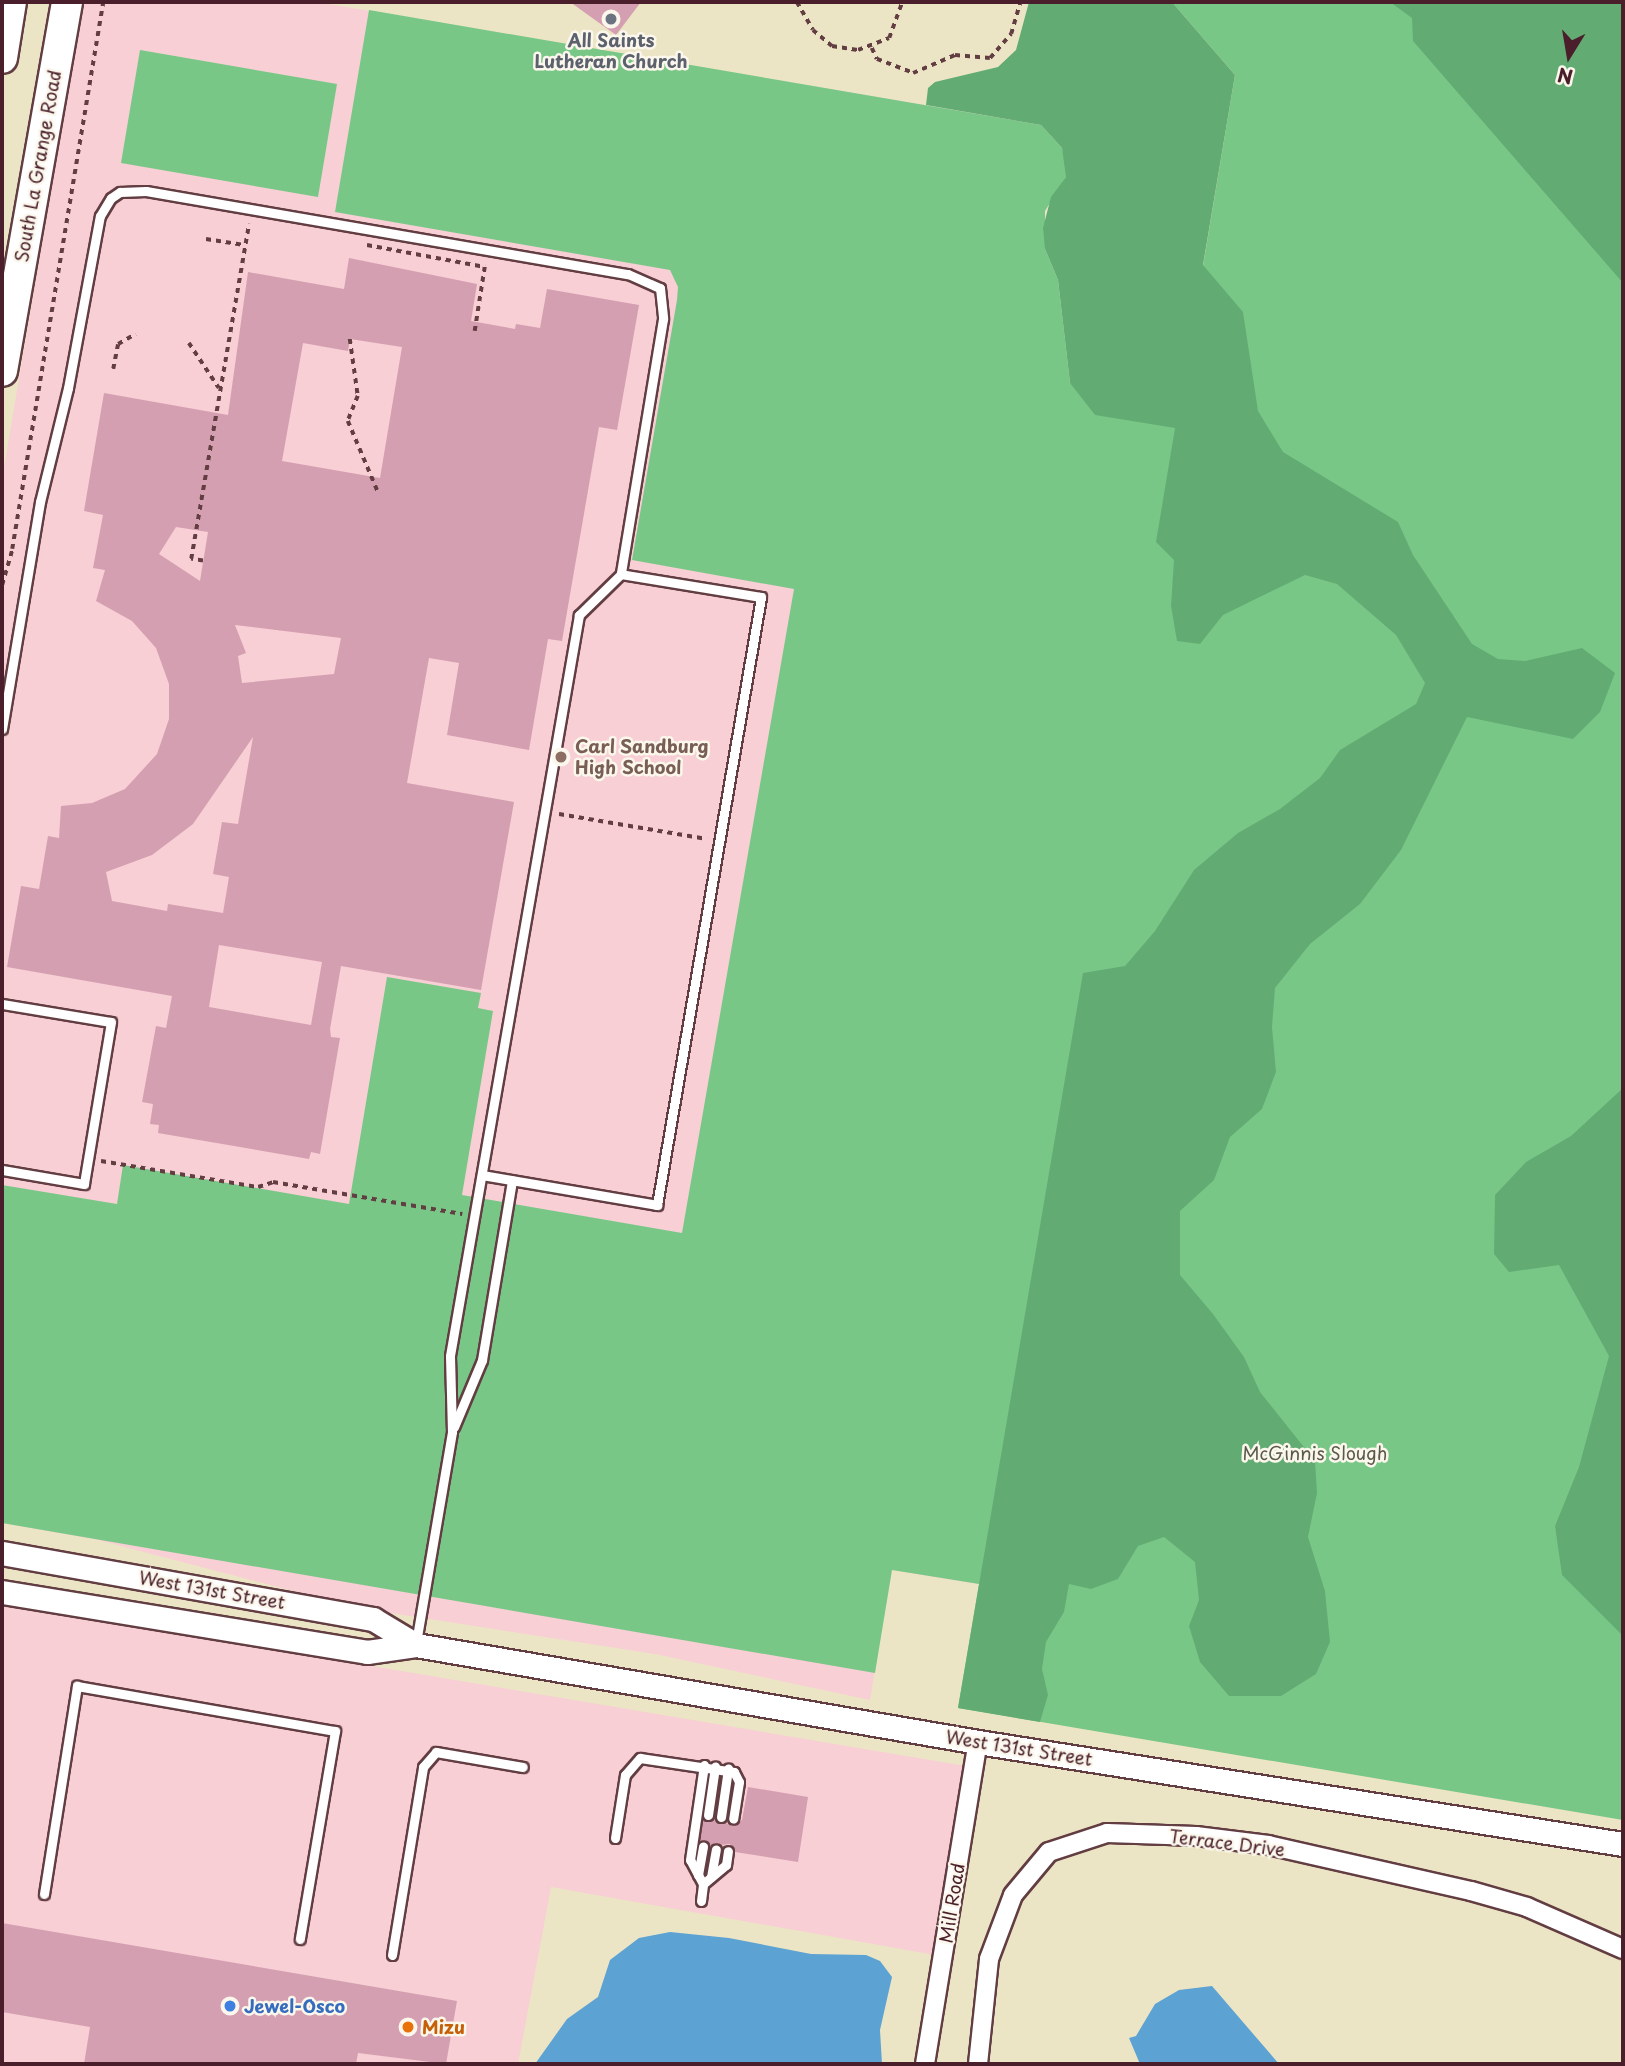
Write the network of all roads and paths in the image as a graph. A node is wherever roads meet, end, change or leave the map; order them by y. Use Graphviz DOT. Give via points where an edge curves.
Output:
graph roads {
  1 [pos="11,2"];
  2 [pos="67,2"];
  3 [pos="103,2"];
  4 [pos="797,2"];
  5 [pos="902,2"];
  6 [pos="1020,2"];
  7 [pos="872,48"];
  8 [pos="2,58"];
  9 [pos="260,226"];
  10 [pos="206,239"];
  11 [pos="353,243"];
  12 [pos="243,245"];
  13 [pos="475,331"];
  14 [pos="135,334"];
  15 [pos="350,339"];
  16 [pos="189,343"];
  17 [pos="114,369"];
  18 [pos="2,371"];
  19 [pos="219,388"];
  20 [pos="378,492"];
  21 [pos="203,561"];
  22 [pos="621,574"];
  23 [pos="2,585"];
  24 [pos="2,729"];
  25 [pos="545,812"];
  26 [pos="719,842"];
  27 [pos="2,1004"];
  28 [pos="89,1159"];
  29 [pos="2,1170"];
  30 [pos="482,1175"];
  31 [pos="512,1180"];
  32 [pos="475,1216"];
  33 [pos="452,1432"];
  34 [pos="2,1553"];
  35 [pos="2,1592"];
  36 [pos="416,1645"];
  37 [pos="978,1742"];
  38 [pos="704,1765"];
  39 [pos="523,1767"];
  40 [pos="715,1767"];
  41 [pos="728,1769"];
  42 [pos="708,1815"];
  43 [pos="721,1817"];
  44 [pos="733,1819"];
  45 [pos="615,1838"];
  46 [pos="1623,1844"];
  47 [pos="703,1846"];
  48 [pos="716,1849"];
  49 [pos="728,1851"];
  50 [pos="698,1875"];
  51 [pos="712,1877"];
  52 [pos="704,1884"];
  53 [pos="44,1894"];
  54 [pos="701,1901"];
  55 [pos="300,1939"];
  56 [pos="1623,1949"];
  57 [pos="392,1955"];
  58 [pos="925,2064"];
  59 [pos="978,2064"];
  1 -- 8 [label="highway"];
  2 -- 18 [label="highway, South La Grange Road"];
  3 -- 23 [label="path" via="12,549"];
  4 -- 7 [label="path" via="813,30 832,46"];
  5 -- 7 [label="path" via="888,38"];
  6 -- 7 [label="path" via="1011,34 990,58 954,55 913,74 877,59"];
  9 -- 12 [label="path" via="247,223"];
  10 -- 12 [label="path"];
  11 -- 13 [label="path" via="485,267"];
  12 -- 19 [label="path"];
  14 -- 17 [label="path" via="118,344"];
  15 -- 20 [label="path" via="358,396 348,421"];
  16 -- 19 [label="path"];
  19 -- 21 [label="path" via="191,559"];
  22 -- 24 [label="lane" via="664,306 663,294 652,281 146,191 120,192 104,205 100,216 68,388 40,502"];
  22 -- 25 [label="lane" via="579,615"];
  22 -- 26 [label="lane" via="761,597"];
  25 -- 26 [label="path"];
  25 -- 30 [label="lane"];
  26 -- 31 [label="lane" via="657,1205"];
  27 -- 28 [label="lane" via="111,1022"];
  28 -- 29 [label="lane" via="84,1184"];
  28 -- 32 [label="path" via="258,1187 273,1182"];
  30 -- 31 [label="lane"];
  30 -- 32 [label="lane"];
  31 -- 33 [label="lane" via="482,1360"];
  32 -- 33 [label="lane" via="450,1356"];
  33 -- 36 [label="lane"];
  34 -- 36 [label="street, West 131st Street" via="373,1619"];
  35 -- 36 [label="street, West 131st Street" via="367,1652"];
  36 -- 37 [label="street, West 131st Street"];
  37 -- 46 [label="street, West 131st Street"];
  37 -- 58 [label="street, Mill Road"];
  38 -- 40 [label="lane"];
  38 -- 45 [label="lane" via="656,1758 634,1760 625,1775"];
  38 -- 50 [label="lane" via="690,1860"];
  39 -- 57 [label="lane" via="436,1752 424,1767"];
  40 -- 41 [label="lane"];
  40 -- 42 [label="lane"];
  41 -- 43 [label="lane"];
  41 -- 44 [label="lane" via="739,1782"];
  47 -- 50 [label="lane"];
  48 -- 51 [label="lane"];
  49 -- 51 [label="lane" via="726,1865"];
  50 -- 52 [label="lane"];
  51 -- 52 [label="lane"];
  52 -- 54 [label="lane"];
  53 -- 55 [label="lane" via="77,1686 335,1731"];
  56 -- 59 [label="street, Terrace Drive" via="1527,1907 1268,1845 1196,1836 1107,1833 1049,1852 1013,1895 989,1959"];
}
